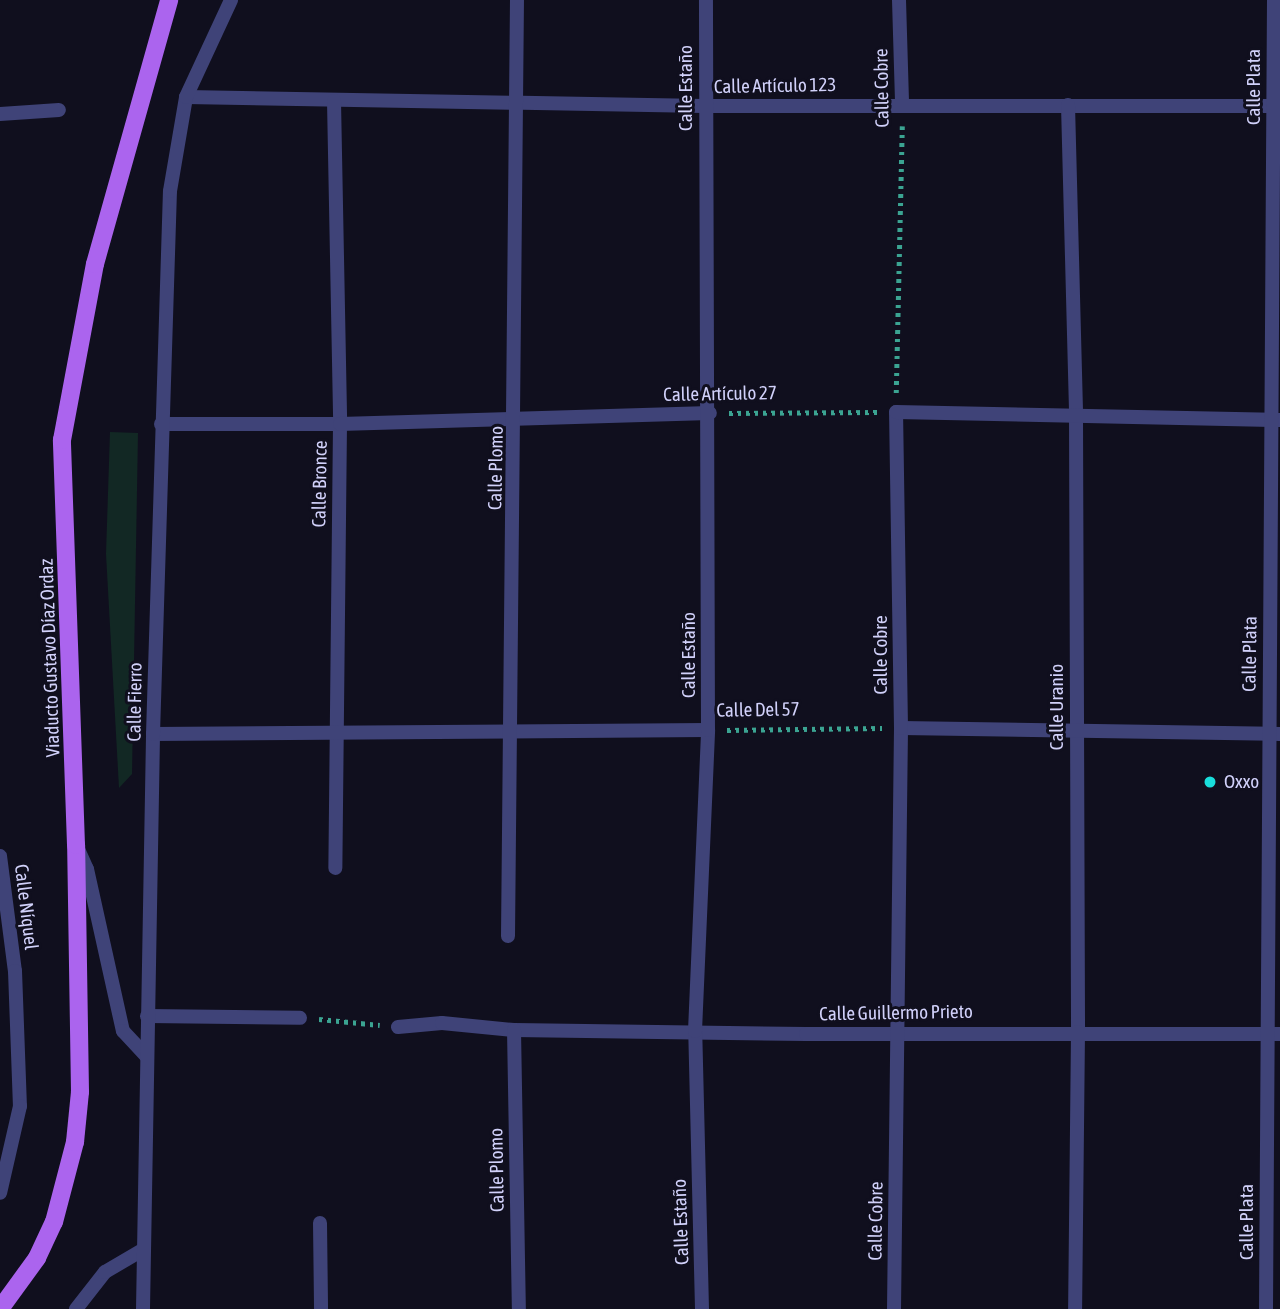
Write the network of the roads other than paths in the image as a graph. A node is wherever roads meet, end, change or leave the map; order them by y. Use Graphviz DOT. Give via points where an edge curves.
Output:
graph roads {
  1 [pos="169,0"];
  2 [pos="231,0"];
  3 [pos="517,0"];
  4 [pos="706,0"];
  5 [pos="899,0"];
  6 [pos="1274,0"];
  7 [pos="186,97"];
  8 [pos="334,101"];
  9 [pos="518,102"];
  10 [pos="902,104"];
  11 [pos="1068,104"];
  12 [pos="704,106"];
  13 [pos="1277,106"];
  14 [pos="59,110"];
  15 [pos="0,114"];
  16 [pos="710,413"];
  17 [pos="516,416"];
  18 [pos="1076,416"];
  19 [pos="1276,420"];
  20 [pos="161,424"];
  21 [pos="340,424"];
  22 [pos="901,728"];
  23 [pos="708,730"];
  24 [pos="1076,731"];
  25 [pos="153,734"];
  26 [pos="337,734"];
  27 [pos="1274,734"];
  28 [pos="512,735"];
  29 [pos="76,845"];
  30 [pos="0,856"];
  31 [pos="335,868"];
  32 [pos="508,936"];
  33 [pos="147,1016"];
  34 [pos="300,1018"];
  35 [pos="398,1027"];
  36 [pos="513,1030"];
  37 [pos="695,1031"];
  38 [pos="900,1031"];
  39 [pos="1079,1032"];
  40 [pos="1273,1034"];
  41 [pos="146,1056"];
  42 [pos="0,1193"];
  43 [pos="320,1223"];
  44 [pos="144,1249"];
  45 [pos="0,1309"];
  46 [pos="76,1309"];
  47 [pos="144,1309"];
  48 [pos="321,1309"];
  49 [pos="519,1309"];
  50 [pos="702,1309"];
  51 [pos="894,1309"];
  52 [pos="1075,1309"];
  53 [pos="1266,1309"];
  1 -- 29 [label="main road, Viaducto Gustavo Díaz Ordaz" via="95,264 62,440"];
  2 -- 7 [label="street, Calle Fierro"];
  3 -- 9 [label="street, Calle Plomo"];
  4 -- 12 [label="street, Calle Estaño"];
  5 -- 10 [label="street, Calle Cobre"];
  6 -- 13 [label="street, Calle Plata"];
  7 -- 8 [label="street, Calle Artículo 123"];
  7 -- 20 [label="street, Calle Fierro" via="172,167"];
  8 -- 9 [label="street, Calle Artículo 123"];
  8 -- 21 [label="street, Calle Bronce"];
  9 -- 12 [label="street, Calle Artículo 123"];
  9 -- 17 [label="street, Calle Plomo"];
  10 -- 11 [label="street, Calle Artículo 123"];
  10 -- 12 [label="street, Calle Artículo 123"];
  11 -- 13 [label="street, Calle Artículo 123"];
  11 -- 18 [label="street, Calle Uranio"];
  12 -- 16 [label="street, Calle Estaño"];
  13 -- 19 [label="street, Calle Plata"];
  14 -- 15 [label="street"];
  16 -- 17 [label="street, Calle Artículo 27"];
  16 -- 23 [label="street, Calle Estaño"];
  17 -- 21 [label="street, Calle Artículo 27"];
  17 -- 28 [label="street, Calle Plomo"];
  18 -- 19 [label="street"];
  18 -- 22 [label="street, Calle Cobre" via="896,412"];
  18 -- 24 [label="street, Calle Uranio"];
  19 -- 27 [label="street, Calle Plata"];
  20 -- 21 [label="street, Calle Artículo 27"];
  20 -- 25 [label="street, Calle Fierro"];
  21 -- 26 [label="street, Calle Bronce"];
  22 -- 24 [label="street"];
  22 -- 38 [label="street, Calle Cobre"];
  23 -- 28 [label="street, Calle Del 57"];
  23 -- 37 [label="street, Calle Estaño"];
  24 -- 27 [label="street"];
  24 -- 39 [label="street, Calle Uranio"];
  25 -- 26 [label="street, Calle Del 57"];
  25 -- 33 [label="street, Calle Fierro"];
  26 -- 28 [label="street, Calle Del 57"];
  26 -- 31 [label="street, Calle Bronce"];
  27 -- 40 [label="street, Calle Plata"];
  28 -- 32 [label="street, Calle Plomo"];
  29 -- 41 [label="street" via="87,869 123,1031"];
  29 -- 45 [label="main road, Viaducto Gustavo Díaz Ordaz" via="80,1091 75,1142 54,1222 37,1258"];
  30 -- 42 [label="street, Calle Níquel" via="19,1047 19,1105"];
  33 -- 34 [label="street"];
  33 -- 41 [label="street, Calle Fierro"];
  35 -- 36 [label="street, Calle Guillermo Prieto" via="442,1023"];
  36 -- 37 [label="street, Calle Guillermo Prieto"];
  36 -- 49 [label="street, Calle Plomo"];
  37 -- 38 [label="street, Calle Guillermo Prieto"];
  37 -- 50 [label="street, Calle Estaño"];
  38 -- 39 [label="street, Calle Guillermo Prieto"];
  38 -- 51 [label="street, Calle Cobre"];
  39 -- 40 [label="street, Calle Guillermo Prieto"];
  39 -- 52 [label="street, Calle Uranio"];
  40 -- 53 [label="street, Calle Plata"];
  41 -- 44 [label="street, Calle Fierro"];
  43 -- 48 [label="street"];
  44 -- 46 [label="street" via="105,1272"];
  44 -- 47 [label="street, Calle Fierro"];
}
